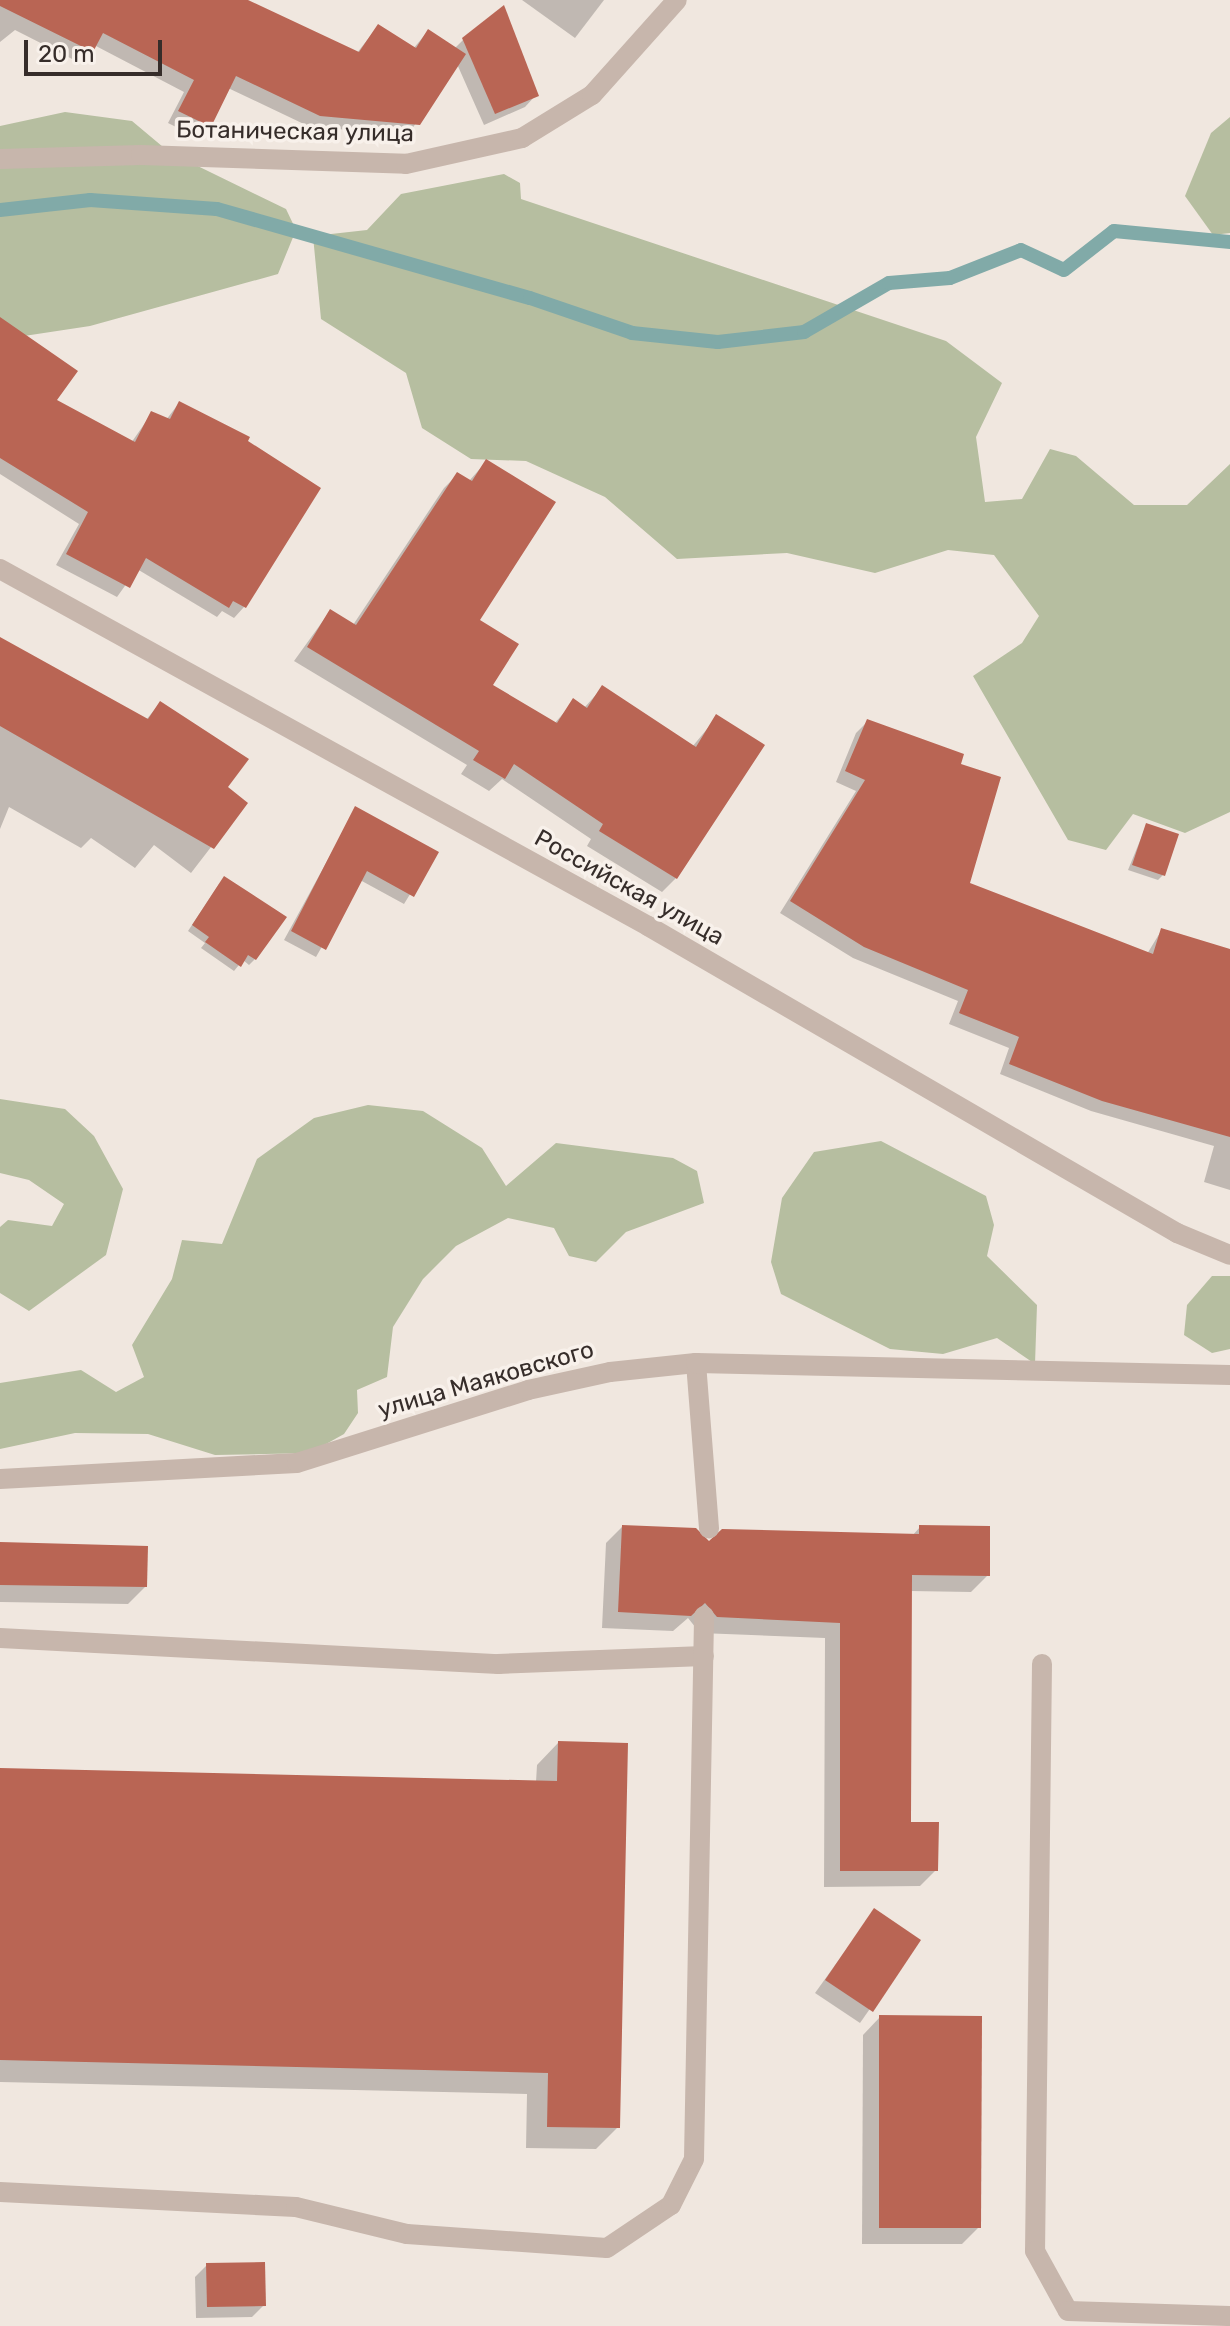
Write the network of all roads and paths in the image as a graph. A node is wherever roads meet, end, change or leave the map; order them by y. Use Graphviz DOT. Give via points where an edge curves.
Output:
graph roads {
  1 [pos="677,0"];
  2 [pos="0,159"];
  3 [pos="0,569"];
  4 [pos="1230,1255"];
  5 [pos="696,1363"];
  6 [pos="1230,1375"];
  7 [pos="0,1479"];
  8 [pos="709,1528"];
  9 [pos="704,1616"];
  10 [pos="0,1638"];
  11 [pos="704,1656"];
  12 [pos="1042,1664"];
  13 [pos="0,2192"];
  14 [pos="1230,2316"];
  15 [pos="1084,2319"];
  1 -- 2 [label="street, Ботаническая улица" via="592,95 507,141 406,164 141,155"];
  3 -- 4 [label="street, Российская улица" via="648,926 1177,1233"];
  5 -- 6 [label="street, улица Маяковского"];
  5 -- 7 [label="street, улица Маяковского" via="610,1372 528,1390 297,1463"];
  5 -- 8 [label="street"];
  9 -- 11 [label="street"];
  10 -- 11 [label="street" via="498,1664"];
  11 -- 13 [label="street" via="694,2159 671,2205 607,2248 407,2234 296,2207"];
  12 -- 15 [label="street" via="1035,2251 1068,2311"];
  14 -- 15 [label="street"];
}
